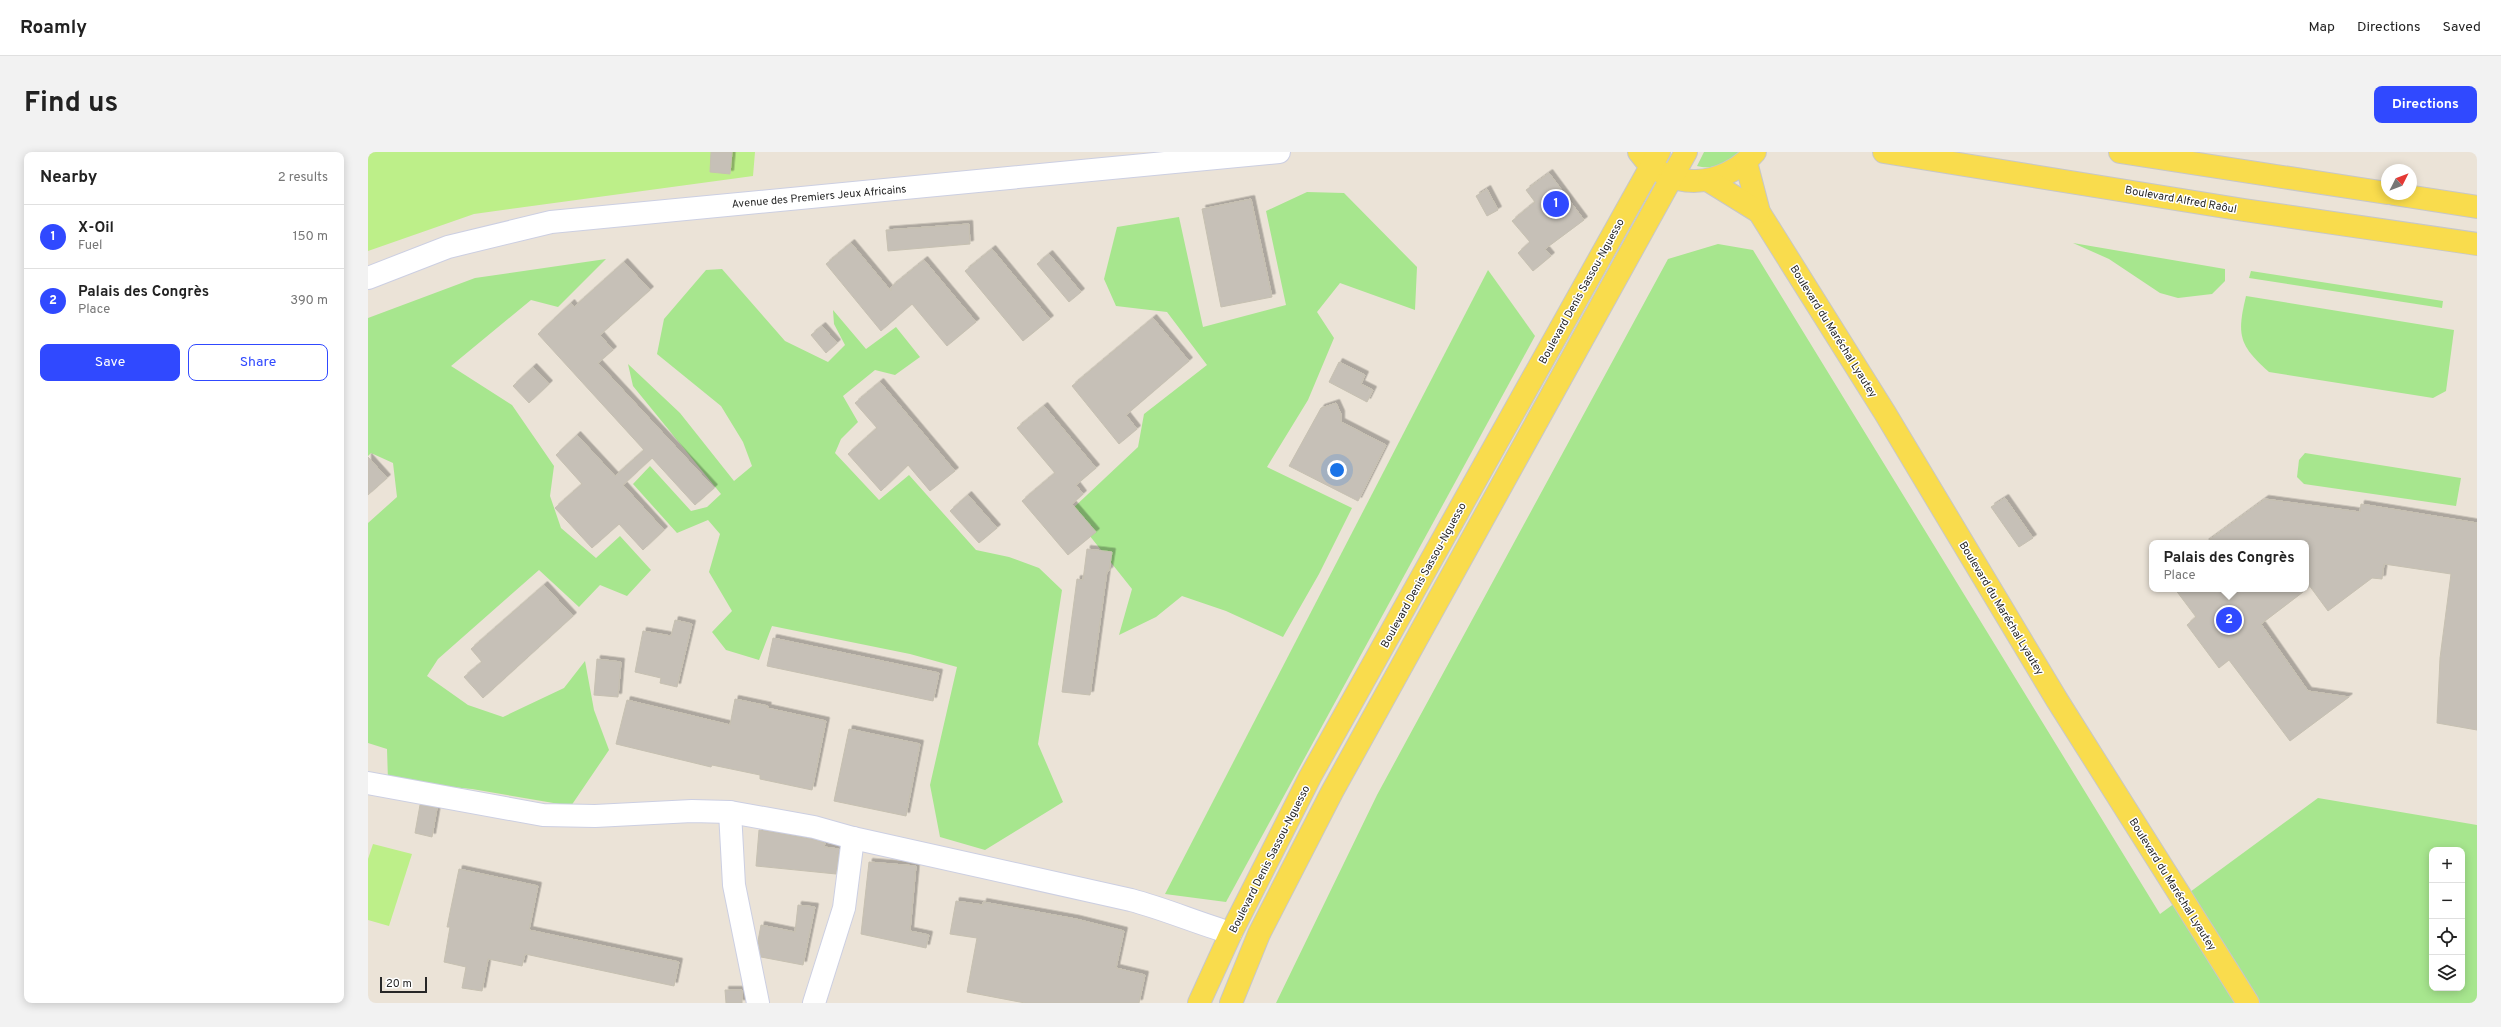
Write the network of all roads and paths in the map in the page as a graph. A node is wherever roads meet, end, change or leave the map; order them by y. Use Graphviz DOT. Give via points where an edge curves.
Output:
graph roads {
  1 [pos="1279,152"];
  2 [pos="1686,152"];
  3 [pos="1884,152"];
  4 [pos="2120,152"];
  5 [pos="1650,157"];
  6 [pos="1751,157"];
  7 [pos="1672,178"];
  8 [pos="1709,181"];
  9 [pos="2381,192"];
  10 [pos="2417,198"];
  11 [pos="2477,207"];
  12 [pos="1759,212"];
  13 [pos="2477,244"];
  14 [pos="368,278"];
  15 [pos="368,782"];
  16 [pos="730,812"];
  17 [pos="853,838"];
  18 [pos="1230,933"];
  19 [pos="758,1003"];
  20 [pos="814,1003"];
  21 [pos="1199,1003"];
  22 [pos="1231,1003"];
  23 [pos="2248,1003"];
  1 -- 14 [label="street, Avenue des Premiers Jeux Africains" via="551,222 448,247"];
  2 -- 7 [label="main road"];
  3 -- 13 [label="main road, Boulevard Alfred Raôul"];
  4 -- 9 [label="main road"];
  5 -- 7 [label="main road"];
  5 -- 18 [label="main road, Boulevard Denis Sassou-Nguesso" via="1310,777"];
  6 -- 8 [label="main road" via="1729,174"];
  6 -- 12 [label="main road, Boulevard du Maréchal Lyautey"];
  7 -- 8 [label="main road" via="1691,182"];
  7 -- 22 [label="main road" via="1332,792 1259,934"];
  8 -- 12 [label="main road, Boulevard du Maréchal Lyautey"];
  10 -- 11 [label="main road"];
  12 -- 23 [label="main road, Boulevard du Maréchal Lyautey" via="1885,413 2057,700"];
  15 -- 16 [label="street" via="543,815"];
  16 -- 17 [label="street" via="814,827"];
  16 -- 19 [label="street" via="734,885"];
  17 -- 18 [label="street" via="1131,900 1162,908"];
  17 -- 20 [label="street" via="844,908"];
  18 -- 21 [label="main road, Boulevard Denis Sassou-Nguesso"];
}
